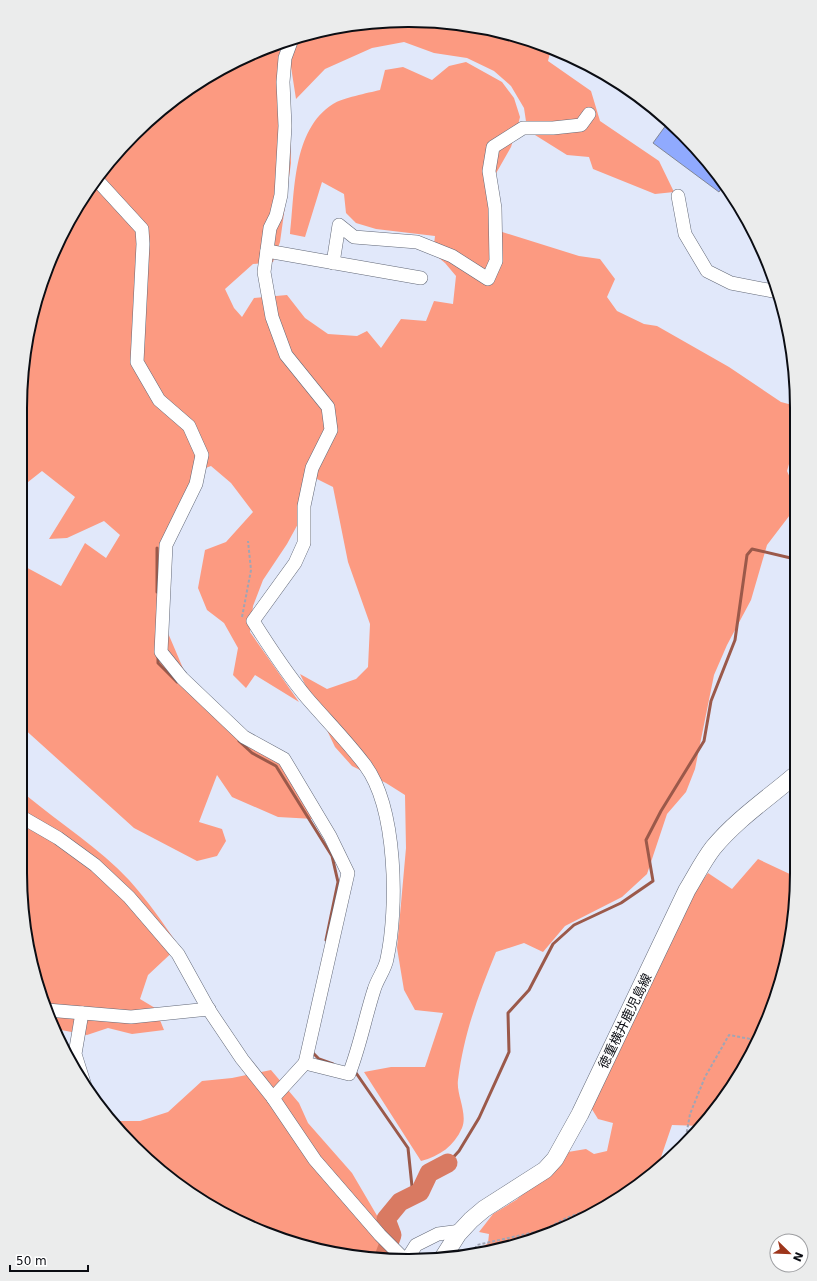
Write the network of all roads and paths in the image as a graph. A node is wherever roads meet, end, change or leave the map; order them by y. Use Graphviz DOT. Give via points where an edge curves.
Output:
graph roads {
  1 [pos="289,46"];
  2 [pos="589,114"];
  3 [pos="100,184"];
  4 [pos="678,196"];
  5 [pos="267,251"];
  6 [pos="333,263"];
  7 [pos="421,278"];
  8 [pos="771,291"];
  9 [pos="248,541"];
  10 [pos="244,620"];
  11 [pos="790,779"];
  12 [pos="27,820"];
  13 [pos="208,1009"];
  14 [pos="53,1011"];
  15 [pos="82,1013"];
  16 [pos="752,1039"];
  17 [pos="78,1062"];
  18 [pos="305,1063"];
  19 [pos="273,1098"];
  20 [pos="687,1132"];
  21 [pos="582,1212"];
  22 [pos="551,1226"];
  23 [pos="461,1230"];
  24 [pos="538,1231"];
  25 [pos="475,1248"];
  26 [pos="447,1252"];
  27 [pos="398,1254"];
  28 [pos="410,1254"];
  1 -- 5 [label="street" via="285,58 283,82 281,195 270,228"];
  2 -- 6 [label="street" via="581,125 523,128 493,147 489,171 495,208 496,261 488,279 452,256 417,242 354,237 339,225"];
  3 -- 18 [label="street" via="142,229 137,362 159,400 189,426 202,455 196,484 166,545 161,652 182,678 244,737 284,759 330,836 348,872"];
  4 -- 8 [label="street" via="685,234 707,271 731,284"];
  5 -- 6 [label="street"];
  5 -- 18 [label="street" via="264,272 272,317 286,355 328,407 330,430 312,468 304,506 304,543 295,563 253,622 306,696 365,765 377,789 389,833 393,869 392,919 387,961 374,988 357,1054 348,1074"];
  6 -- 7 [label="street"];
  9 -- 10 [label="path" via="252,570 242,615"];
  11 -- 23 [label="main road, 徳重横井鹿児島線" via="730,830 712,850 687,890 580,1114 555,1159 545,1170 484,1209"];
  12 -- 13 [label="street" via="58,838 89,861 129,897 178,954"];
  13 -- 15 [label="street" via="130,1017"];
  13 -- 19 [label="street" via="242,1059"];
  14 -- 15 [label="street"];
  15 -- 17 [label="street" via="75,1054"];
  16 -- 20 [label="path" via="729,1035 705,1076 690,1114"];
  18 -- 19 [label="street"];
  19 -- 27 [label="street" via="315,1160"];
  21 -- 22 [label="path"];
  23 -- 26 [label="main road, 徳重横井鹿児島線"];
  23 -- 28 [label="street" via="438,1234 416,1245"];
  24 -- 25 [label="path" via="477,1245"];
}
